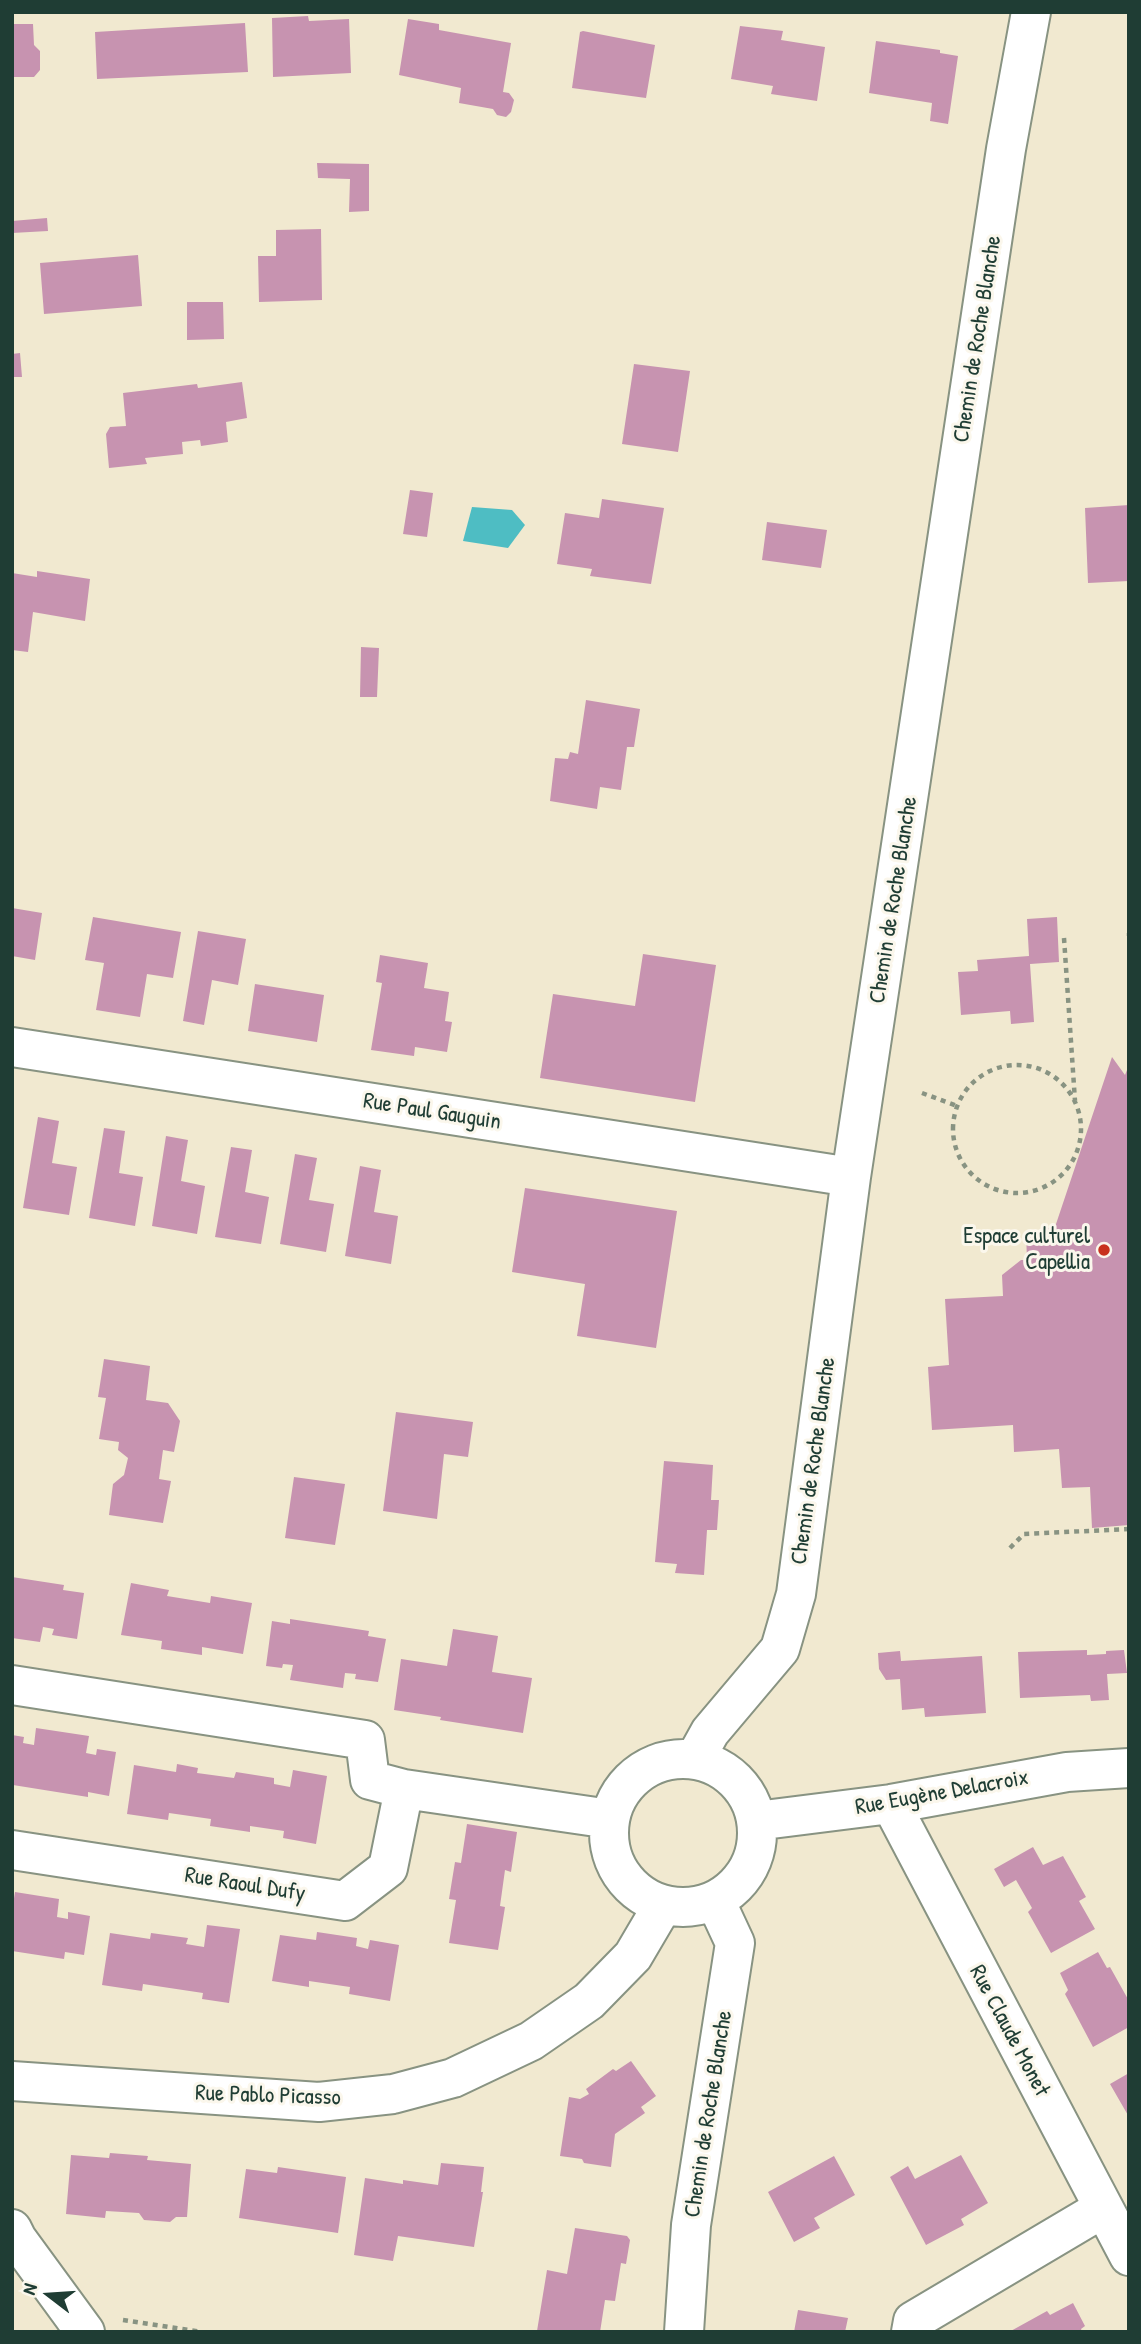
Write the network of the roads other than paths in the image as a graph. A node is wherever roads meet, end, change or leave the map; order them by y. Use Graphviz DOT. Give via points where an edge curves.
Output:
graph roads {
  1 [pos="1031,12"];
  2 [pos="12,1047"];
  3 [pos="851,1177"];
  4 [pos="12,1685"];
  5 [pos="695,1759"];
  6 [pos="1129,1768"];
  7 [pos="404,1789"];
  8 [pos="891,1804"];
  9 [pos="610,1819"];
  10 [pos="756,1821"];
  11 [pos="12,1850"];
  12 [pos="715,1900"];
  13 [pos="663,1905"];
  14 [pos="12,2081"];
  15 [pos="1102,2209"];
  16 [pos="12,2229"];
  17 [pos="1129,2256"];
  18 [pos="77,2322"];
  19 [pos="684,2332"];
  20 [pos="911,2332"];
  1 -- 3 [label="street, Chemin de Roche Blanche" via="1006,149"];
  2 -- 3 [label="street, Rue Paul Gauguin"];
  3 -- 5 [label="street, Chemin de Roche Blanche" via="796,1594 780,1649 710,1732"];
  4 -- 7 [label="street" via="365,1740 370,1780"];
  5 -- 9 [label="street" via="672,1759 650,1766 618,1798"];
  5 -- 10 [label="street" via="717,1766 736,1780"];
  6 -- 8 [label="street, Rue Eugène Delacroix" via="1067,1772"];
  7 -- 9 [label="street"];
  7 -- 11 [label="street, Rue Raoul Dufy" via="388,1868 345,1900"];
  8 -- 10 [label="street, Rue Eugène Delacroix"];
  8 -- 15 [label="street, Rue Claude Monet"];
  9 -- 13 [label="street" via="615,1863 643,1896"];
  10 -- 12 [label="street" via="757,1845 748,1868 734,1887"];
  12 -- 13 [label="street" via="698,1906"];
  12 -- 19 [label="street, Chemin de Roche Blanche" via="735,1943 691,2225"];
  13 -- 14 [label="street, Rue Pablo Picasso" via="633,1956 589,2001 531,2041 453,2078 393,2094 319,2102"];
  15 -- 17 [label="street, Rue Claude Monet"];
  15 -- 20 [label="street" via="913,2321"];
  16 -- 18 [label="street"];
}
